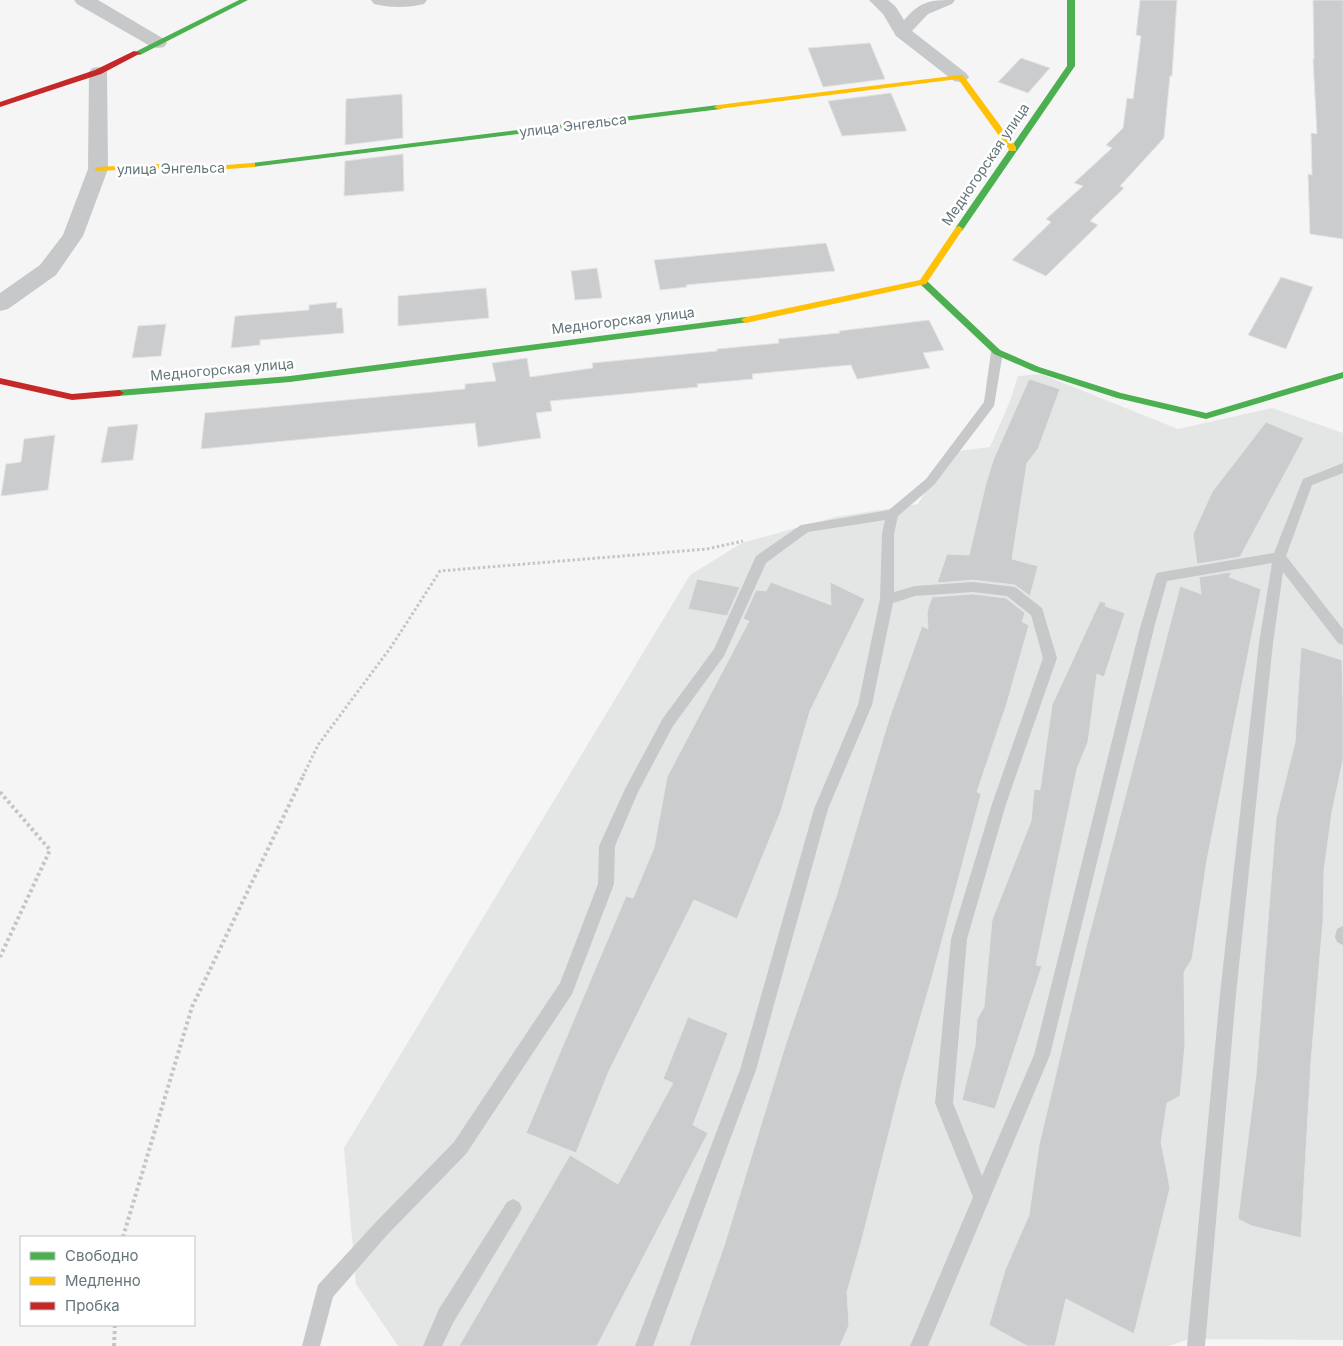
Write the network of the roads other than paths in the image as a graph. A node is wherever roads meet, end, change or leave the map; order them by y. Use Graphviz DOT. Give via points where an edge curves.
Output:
graph roads {
  1 [pos="83,0"];
  2 [pos="244,0"];
  3 [pos="380,0"];
  4 [pos="418,0"];
  5 [pos="878,0"];
  6 [pos="946,0"];
  7 [pos="1067,5"];
  8 [pos="902,32"];
  9 [pos="158,43"];
  10 [pos="98,72"];
  11 [pos="960,78"];
  12 [pos="0,105"];
  13 [pos="1013,149"];
  14 [pos="98,169"];
  15 [pos="923,282"];
  16 [pos="0,304"];
  17 [pos="997,352"];
  18 [pos="1343,375"];
  19 [pos="0,381"];
  20 [pos="1343,468"];
  21 [pos="892,514"];
  22 [pos="1280,558"];
  23 [pos="887,599"];
  24 [pos="1343,639"];
  25 [pos="982,1197"];
  26 [pos="513,1208"];
  27 [pos="311,1346"];
  28 [pos="432,1346"];
  29 [pos="644,1346"];
  30 [pos="919,1346"];
  31 [pos="1196,1346"];
  1 -- 9 [label="street"];
  2 -- 9 [label="street"];
  3 -- 4 [label="street"];
  5 -- 8 [label="street" via="890,11"];
  6 -- 8 [label="street" via="922,10"];
  7 -- 13 [label="street, Медногорская улица" via="1071,66"];
  8 -- 11 [label="street"];
  9 -- 10 [label="street"];
  10 -- 12 [label="street"];
  10 -- 14 [label="street, улица Энгельса"];
  11 -- 13 [label="street"];
  11 -- 14 [label="street, улица Энгельса" via="233,167"];
  13 -- 15 [label="street, Медногорская улица"];
  14 -- 16 [label="street, улица Энгельса" via="68,243 48,270"];
  15 -- 17 [label="street"];
  15 -- 19 [label="street, Медногорская улица" via="753,319 290,379 72,397"];
  17 -- 18 [label="street" via="1036,369 1120,396 1206,416"];
  17 -- 21 [label="lane" via="990,403 930,482"];
  20 -- 22 [label="lane" via="1307,482"];
  21 -- 23 [label="lane" via="888,534"];
  21 -- 27 [label="lane" via="805,528 761,560 719,652 668,722 632,789 607,846 606,884 566,988 460,1148 325,1292"];
  22 -- 24 [label="lane"];
  22 -- 25 [label="lane" via="1162,577 1042,1055"];
  22 -- 31 [label="lane" via="1266,643 1228,994"];
  23 -- 25 [label="lane" via="915,591 973,587 1010,591 1037,612 1050,658 999,804 959,939 944,1103"];
  23 -- 29 [label="lane" via="865,705 821,809 748,1070"];
  25 -- 30 [label="lane"];
  26 -- 28 [label="lane" via="446,1316"];
}
